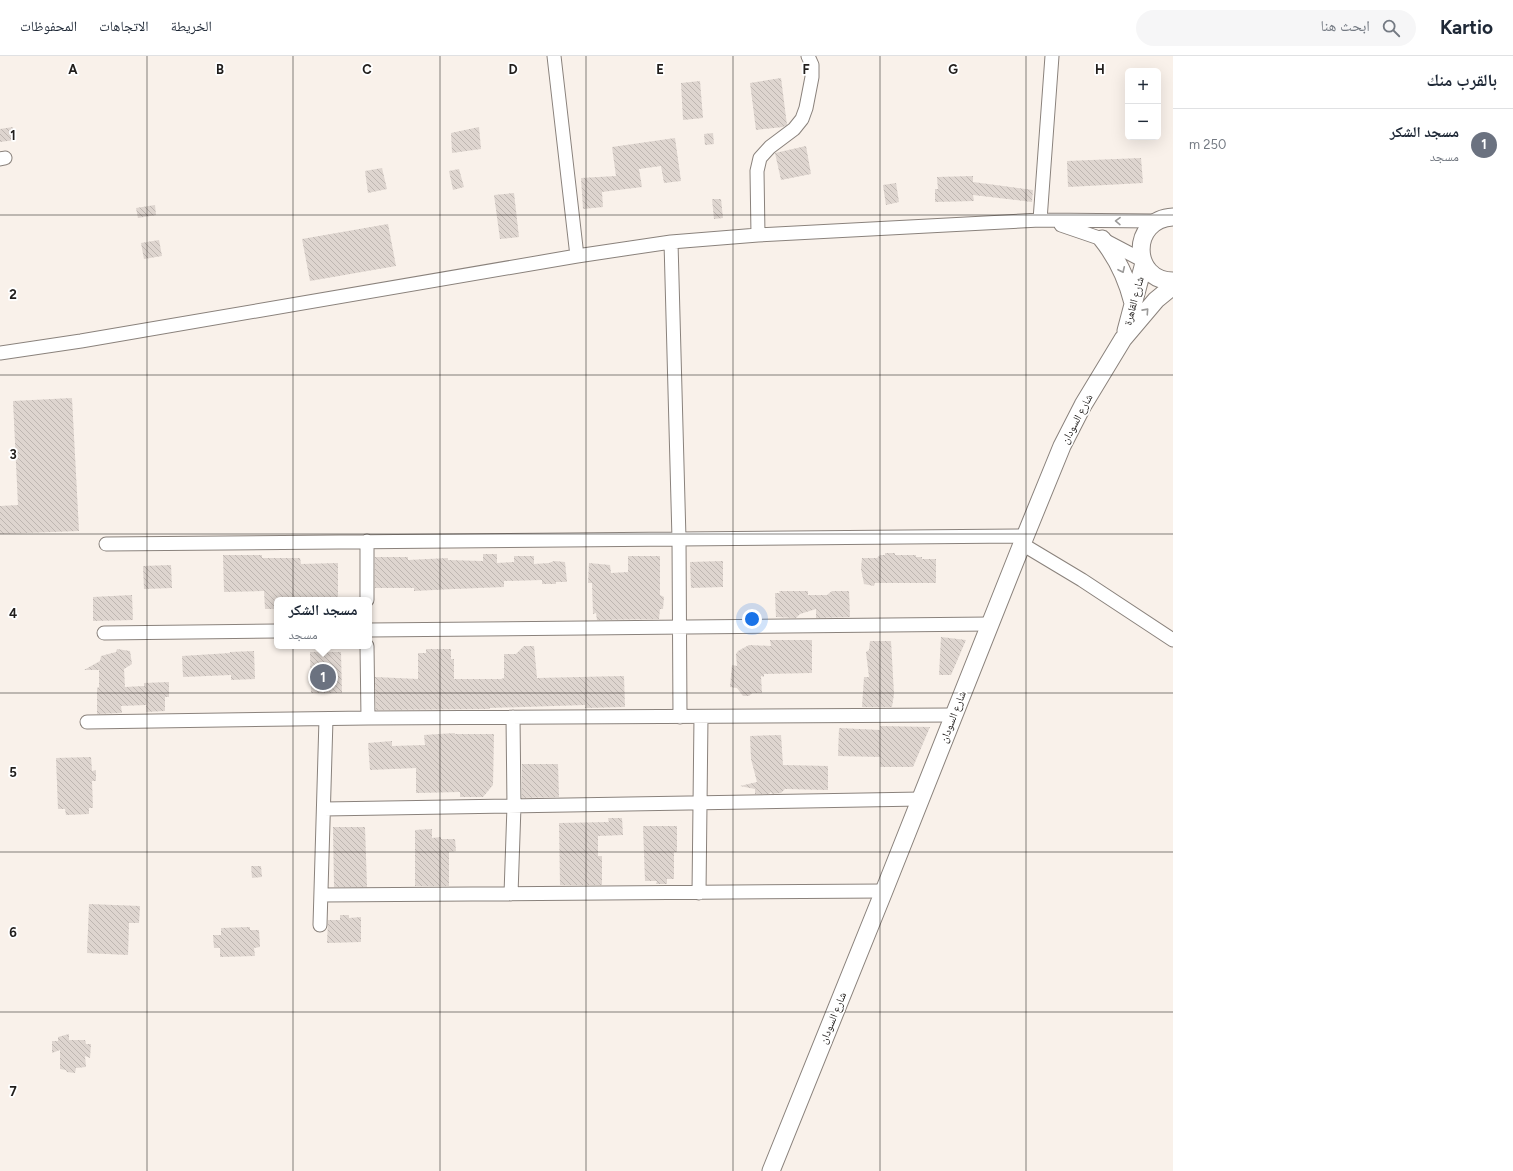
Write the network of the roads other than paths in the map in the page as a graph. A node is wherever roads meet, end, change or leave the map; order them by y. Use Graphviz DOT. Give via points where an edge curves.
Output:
graph roads {
  1 [pos="554,56"];
  2 [pos="808,56"];
  3 [pos="1052,56"];
  4 [pos="1173,217"];
  5 [pos="1040,220"];
  6 [pos="1157,222"];
  7 [pos="758,235"];
  8 [pos="1102,239"];
  9 [pos="671,242"];
  10 [pos="577,256"];
  11 [pos="1143,261"];
  12 [pos="1173,282"];
  13 [pos="1173,286"];
  14 [pos="1133,304"];
  15 [pos="1123,339"];
  16 [pos="0,353"];
  17 [pos="678,539"];
  18 [pos="1024,540"];
  19 [pos="368,541"];
  20 [pos="106,544"];
  21 [pos="367,597"];
  22 [pos="990,624"];
  23 [pos="679,627"];
  24 [pos="372,630"];
  25 [pos="274,631"];
  26 [pos="104,633"];
  27 [pos="1173,640"];
  28 [pos="367,649"];
  29 [pos="953,715"];
  30 [pos="513,717"];
  31 [pos="680,717"];
  32 [pos="701,717"];
  33 [pos="368,718"];
  34 [pos="326,719"];
  35 [pos="87,722"];
  36 [pos="921,799"];
  37 [pos="700,803"];
  38 [pos="514,806"];
  39 [pos="324,809"];
  40 [pos="884,891"];
  41 [pos="699,893"];
  42 [pos="511,894"];
  43 [pos="321,895"];
  44 [pos="320,925"];
  45 [pos="771,1171"];
  1 -- 10 [label="street"];
  2 -- 7 [label="street" via="812,65 812,77 802,119 760,158 757,171"];
  3 -- 5 [label="street"];
  4 -- 6 [label="main road"];
  6 -- 5 [label="street, one-way"];
  5 -- 7 [label="street"];
  5 -- 8 [label="street"];
  6 -- 11 [label="main road, شارع القاهرة" via="1146,231 1143,238"];
  7 -- 9 [label="street"];
  8 -- 11 [label="street"];
  8 -- 14 [label="main road, one-way" via="1122,268"];
  9 -- 10 [label="street"];
  9 -- 17 [label="street"];
  10 -- 16 [label="street"];
  11 -- 12 [label="main road" via="1154,275"];
  11 -- 14 [label="main road, شارع القاهرة"];
  15 -- 13 [label="main road, شارع السودان, one-way" via="1156,300"];
  14 -- 15 [label="main road, شارع القاهرة"];
  15 -- 18 [label="main road, شارع السودان" via="1083,405 1062,446"];
  17 -- 18 [label="street"];
  17 -- 19 [label="street"];
  17 -- 23 [label="street"];
  18 -- 22 [label="main road, شارع السودان"];
  18 -- 27 [label="street"];
  19 -- 20 [label="street"];
  19 -- 21 [label="street"];
  22 -- 23 [label="street"];
  22 -- 29 [label="main road, شارع السودان"];
  23 -- 24 [label="street"];
  23 -- 31 [label="street"];
  25 -- 26 [label="street"];
  28 -- 33 [label="street"];
  29 -- 32 [label="street"];
  29 -- 36 [label="main road, شارع السودان"];
  30 -- 31 [label="street"];
  30 -- 33 [label="street"];
  30 -- 38 [label="street"];
  31 -- 32 [label="street"];
  32 -- 37 [label="street"];
  33 -- 34 [label="street"];
  34 -- 35 [label="street"];
  34 -- 39 [label="street"];
  36 -- 37 [label="street"];
  36 -- 40 [label="main road, شارع السودان"];
  37 -- 38 [label="street"];
  37 -- 41 [label="street"];
  38 -- 39 [label="street"];
  38 -- 42 [label="street"];
  39 -- 43 [label="street"];
  40 -- 41 [label="street"];
  40 -- 45 [label="main road, شارع السودان"];
  41 -- 42 [label="street"];
  42 -- 43 [label="street"];
  43 -- 44 [label="street"];
}
